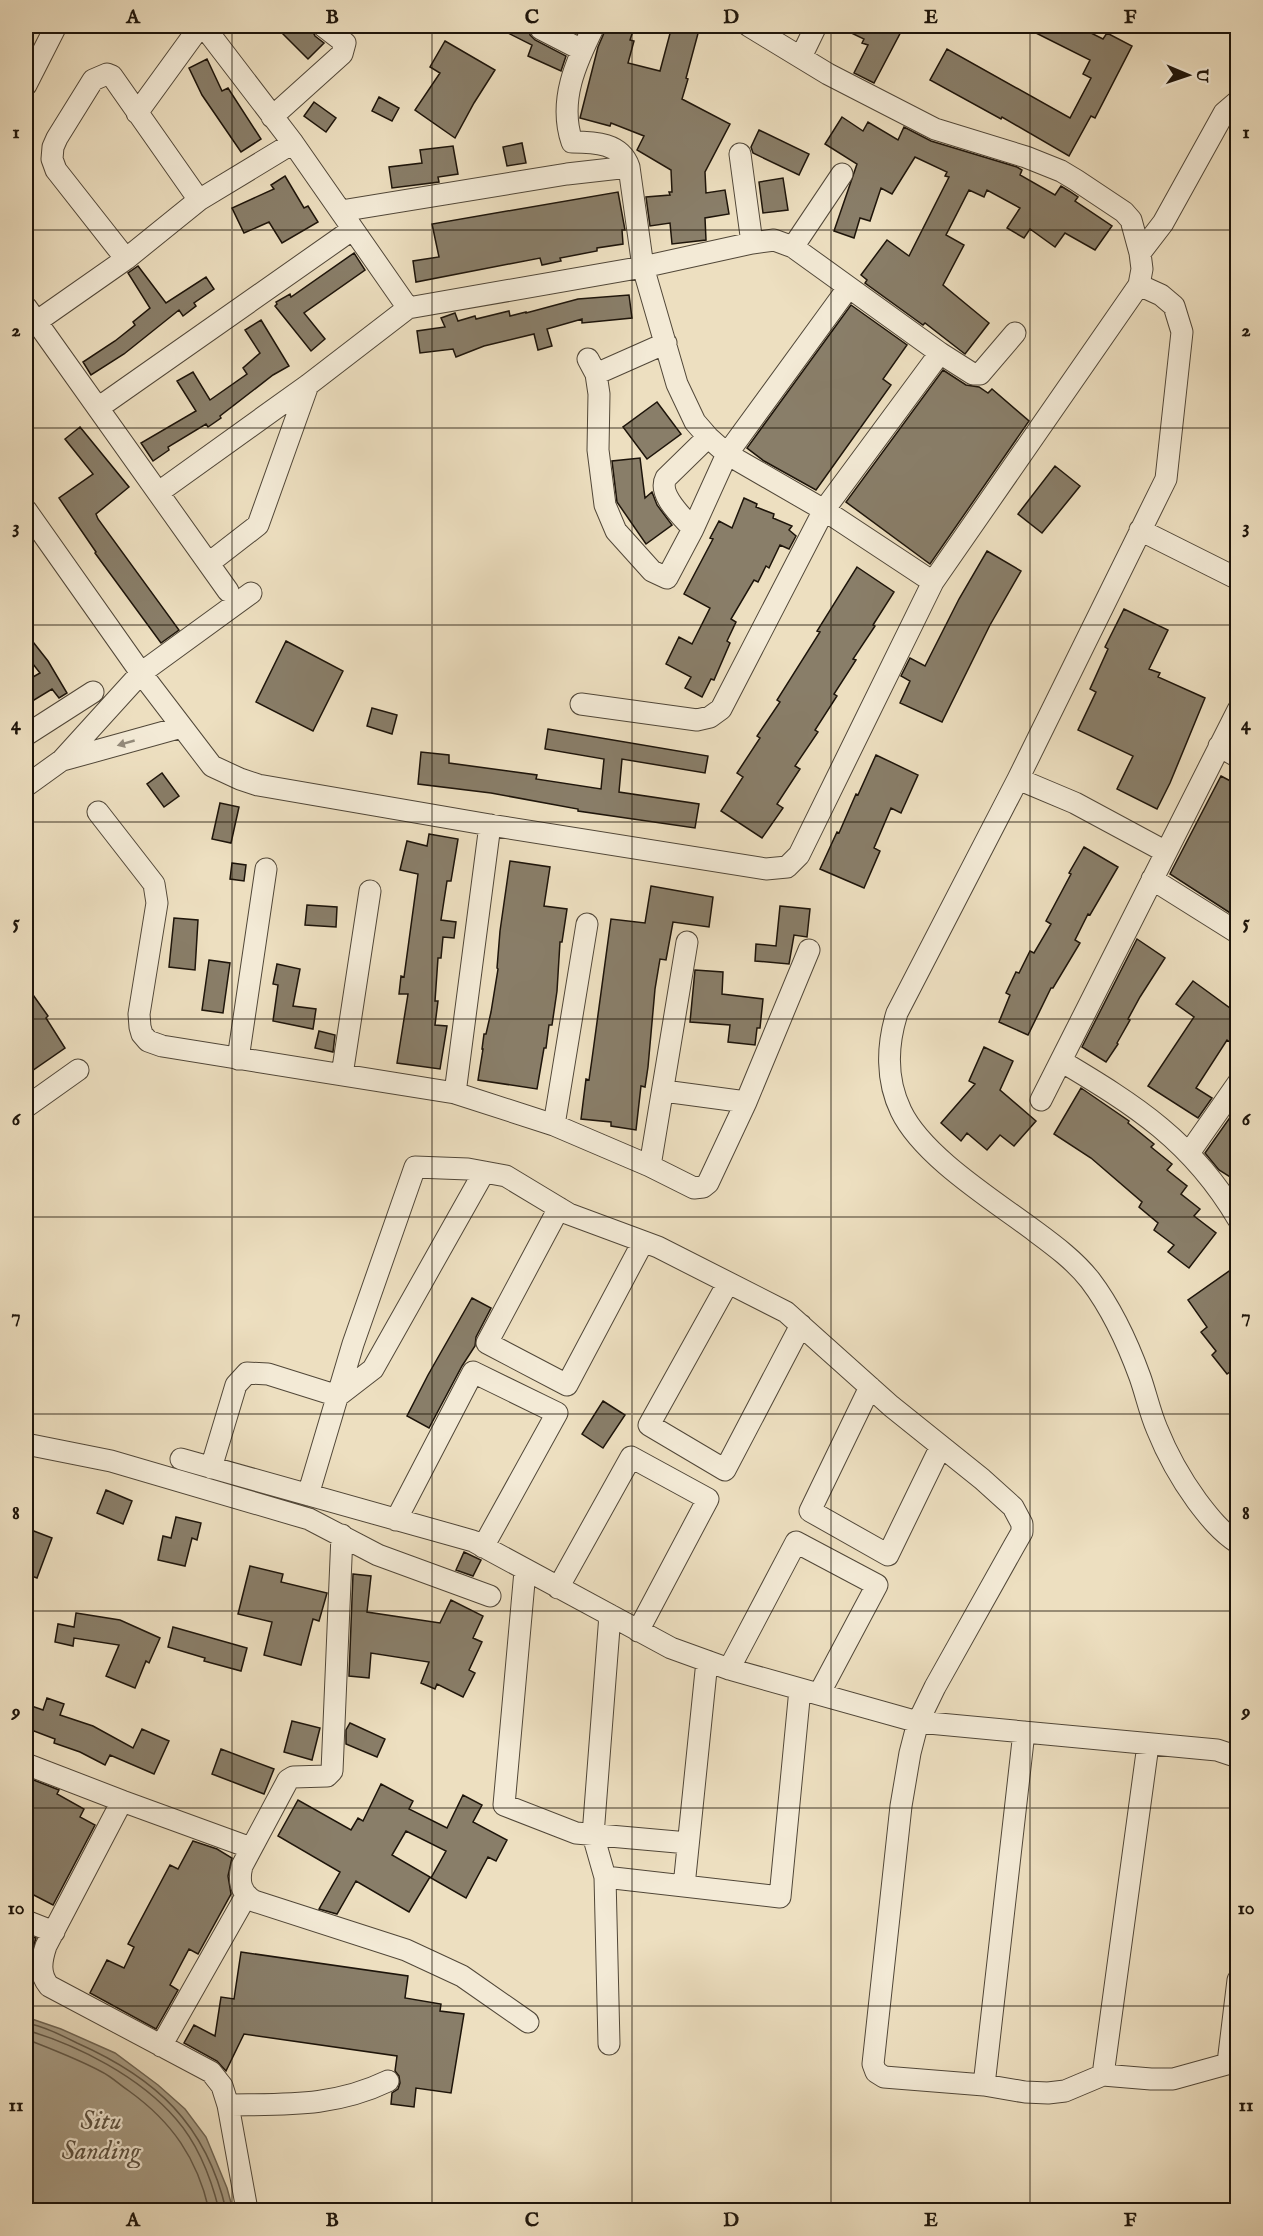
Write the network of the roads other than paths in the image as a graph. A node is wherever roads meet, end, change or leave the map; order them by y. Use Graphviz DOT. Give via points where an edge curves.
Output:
graph roads {
  1 [pos="56,26"];
  2 [pos="323,26"];
  3 [pos="594,26"];
  4 [pos="748,26"];
  5 [pos="816,26"];
  6 [pos="541,29"];
  7 [pos="582,50"];
  8 [pos="801,57"];
  9 [pos="26,85"];
  10 [pos="1238,101"];
  11 [pos="137,113"];
  12 [pos="272,117"];
  13 [pos="572,142"];
  14 [pos="293,143"];
  15 [pos="741,154"];
  16 [pos="629,167"];
  17 [pos="567,174"];
  18 [pos="842,174"];
  19 [pos="199,200"];
  20 [pos="341,211"];
  21 [pos="353,229"];
  22 [pos="752,243"];
  23 [pos="793,247"];
  24 [pos="1140,253"];
  25 [pos="126,259"];
  26 [pos="644,267"];
  27 [pos="1138,285"];
  28 [pos="848,288"];
  29 [pos="408,308"];
  30 [pos="31,315"];
  31 [pos="1015,333"];
  32 [pos="666,344"];
  33 [pos="940,353"];
  34 [pos="308,385"];
  35 [pos="98,408"];
  36 [pos="708,437"];
  37 [pos="727,454"];
  38 [pos="159,492"];
  39 [pos="26,510"];
  40 [pos="824,510"];
  41 [pos="693,529"];
  42 [pos="1140,530"];
  43 [pos="209,563"];
  44 [pos="1238,579"];
  45 [pos="933,582"];
  46 [pos="228,591"];
  47 [pos="251,593"];
  48 [pos="141,673"];
  49 [pos="93,692"];
  50 [pos="581,704"];
  51 [pos="1238,710"];
  52 [pos="182,727"];
  53 [pos="26,735"];
  54 [pos="1219,746"];
  55 [pos="1238,757"];
  56 [pos="62,760"];
  57 [pos="1018,779"];
  58 [pos="26,786"];
  59 [pos="98,812"];
  60 [pos="490,825"];
  61 [pos="1166,852"];
  62 [pos="266,869"];
  63 [pos="1152,879"];
  64 [pos="370,891"];
  65 [pos="587,924"];
  66 [pos="1238,933"];
  67 [pos="687,942"];
  68 [pos="809,950"];
  69 [pos="238,1059"];
  70 [pos="1061,1061"];
  71 [pos="78,1070"];
  72 [pos="342,1075"];
  73 [pos="1238,1083"];
  74 [pos="664,1091"];
  75 [pos="454,1093"];
  76 [pos="1041,1100"];
  77 [pos="746,1102"];
  78 [pos="26,1107"];
  79 [pos="554,1125"];
  80 [pos="1189,1153"];
  81 [pos="650,1166"];
  82 [pos="484,1172"];
  83 [pos="559,1208"];
  84 [pos="1238,1219"];
  85 [pos="643,1242"];
  86 [pos="728,1283"];
  87 [pos="801,1326"];
  88 [pos="870,1387"];
  89 [pos="338,1396"];
  90 [pos="26,1444"];
  91 [pos="941,1446"];
  92 [pos="181,1460"];
  93 [pos="211,1467"];
  94 [pos="308,1495"];
  95 [pos="396,1520"];
  96 [pos="342,1535"];
  97 [pos="1238,1544"];
  98 [pos="483,1547"];
  99 [pos="525,1571"];
  100 [pos="558,1588"];
  101 [pos="490,1596"];
  102 [pos="610,1615"];
  103 [pos="638,1631"];
  104 [pos="706,1661"];
  105 [pos="729,1669"];
  106 [pos="809,1692"];
  107 [pos="918,1722"];
  108 [pos="1024,1732"];
  109 [pos="1148,1745"];
  110 [pos="1238,1757"];
  111 [pos="26,1764"];
  112 [pos="122,1801"];
  113 [pos="593,1835"];
  114 [pos="688,1842"];
  115 [pos="251,1848"];
  116 [pos="605,1877"];
  117 [pos="684,1886"];
  118 [pos="246,1896"];
  119 [pos="26,1921"];
  120 [pos="54,1932"];
  121 [pos="1238,1980"];
  122 [pos="528,2022"];
  123 [pos="609,2044"];
  124 [pos="161,2046"];
  125 [pos="1233,2062"];
  126 [pos="1103,2075"];
  127 [pos="388,2081"];
  128 [pos="984,2085"];
  129 [pos="228,2105"];
  130 [pos="248,2211"];
  1 -- 9 [label="street"];
  2 -- 12 [label="street" via="345,44 342,54"];
  3 -- 7 [label="street"];
  4 -- 8 [label="street"];
  5 -- 8 [label="street"];
  6 -- 7 [label="street"];
  7 -- 13 [label="street" via="567,105"];
  8 -- 24 [label="street" via="934,129 1061,171 1124,212 1131,220"];
  10 -- 24 [label="street" via="1224,113 1163,223"];
  11 -- 12 [label="street" via="201,28 208,31"];
  11 -- 19 [label="street"];
  11 -- 25 [label="street" via="112,76 100,75 57,138 52,159 62,178"];
  12 -- 14 [label="street"];
  13 -- 16 [label="street" via="614,147 626,157"];
  13 -- 17 [label="street"];
  14 -- 19 [label="street"];
  14 -- 20 [label="street"];
  15 -- 22 [label="street"];
  16 -- 17 [label="street"];
  16 -- 26 [label="street"];
  17 -- 20 [label="street"];
  18 -- 23 [label="street"];
  19 -- 25 [label="street"];
  20 -- 21 [label="street"];
  21 -- 29 [label="street"];
  21 -- 35 [label="street"];
  22 -- 23 [label="street" via="774,240"];
  22 -- 26 [label="street"];
  23 -- 28 [label="street"];
  24 -- 27 [label="street"];
  25 -- 30 [label="street"];
  26 -- 29 [label="street"];
  26 -- 32 [label="street"];
  27 -- 42 [label="street" via="1174,306 1182,332 1166,479"];
  27 -- 45 [label="street"];
  28 -- 33 [label="street"];
  28 -- 37 [label="street"];
  29 -- 34 [label="street"];
  30 -- 35 [label="street"];
  31 -- 33 [label="street" via="981,374 973,374"];
  32 -- 36 [label="street" via="682,397"];
  32 -- 41 [label="street" via="592,367 599,394 600,475 605,505 616,531 652,571 665,578 669,575"];
  33 -- 40 [label="street"];
  34 -- 38 [label="street"];
  34 -- 43 [label="street" via="258,525"];
  35 -- 38 [label="street"];
  36 -- 37 [label="street"];
  36 -- 41 [label="street" via="663,483 666,494"];
  37 -- 40 [label="street"];
  37 -- 41 [label="street"];
  38 -- 43 [label="street"];
  39 -- 48 [label="street"];
  40 -- 45 [label="street"];
  40 -- 50 [label="street" via="721,709 697,720"];
  42 -- 44 [label="street"];
  42 -- 57 [label="street"];
  43 -- 46 [label="street"];
  45 -- 60 [label="street" via="799,855 787,867 766,868"];
  47 -- 48 [label="street"];
  48 -- 52 [label="street"];
  48 -- 56 [label="street"];
  49 -- 53 [label="street"];
  51 -- 54 [label="street"];
  52 -- 56 [label="street, one-way"];
  52 -- 60 [label="street" via="212,766 258,785"];
  54 -- 55 [label="street"];
  54 -- 61 [label="street"];
  56 -- 58 [label="street"];
  57 -- 61 [label="street" via="1075,803"];
  57 -- 97 [label="street" via="897,1013 890,1049 893,1089 912,1129 931,1148 1058,1248 1090,1280 1116,1322 1169,1454 1209,1517"];
  59 -- 69 [label="street" via="154,884 156,903 139,1014 142,1035 162,1046"];
  60 -- 75 [label="street"];
  61 -- 63 [label="street"];
  62 -- 69 [label="street"];
  63 -- 66 [label="street"];
  63 -- 70 [label="street"];
  64 -- 72 [label="street"];
  65 -- 79 [label="street"];
  67 -- 74 [label="street"];
  68 -- 77 [label="street"];
  69 -- 72 [label="street"];
  70 -- 76 [label="street"];
  70 -- 80 [label="street" via="1147,1115"];
  71 -- 78 [label="street"];
  72 -- 75 [label="street"];
  73 -- 80 [label="street"];
  74 -- 77 [label="street"];
  74 -- 81 [label="street"];
  75 -- 79 [label="street"];
  77 -- 81 [label="street" via="703,1187 694,1188"];
  79 -- 81 [label="street"];
  80 -- 84 [label="street"];
  82 -- 83 [label="street" via="506,1176"];
  82 -- 89 [label="street" via="373,1369"];
  82 -- 89 [label="street" via="415,1167"];
  83 -- 85 [label="street"];
  83 -- 85 [label="street" via="487,1343 567,1385"];
  85 -- 86 [label="street"];
  86 -- 87 [label="street" via="786,1312"];
  86 -- 87 [label="street" via="649,1425 725,1470"];
  87 -- 88 [label="street"];
  88 -- 91 [label="street"];
  88 -- 91 [label="street" via="810,1511 888,1556"];
  89 -- 93 [label="street" via="268,1374 247,1373 236,1385"];
  89 -- 94 [label="street"];
  90 -- 96 [label="street" via="111,1461 237,1497 309,1519"];
  91 -- 107 [label="street" via="1013,1508 1022,1532"];
  92 -- 93 [label="street"];
  93 -- 94 [label="street"];
  94 -- 95 [label="street"];
  95 -- 98 [label="street"];
  95 -- 98 [label="street" via="473,1372 557,1413"];
  96 -- 101 [label="street" via="378,1555"];
  96 -- 115 [label="street" via="332,1771 327,1776 288,1780"];
  98 -- 99 [label="street"];
  99 -- 100 [label="street"];
  99 -- 113 [label="street" via="504,1805 576,1833"];
  100 -- 102 [label="street"];
  100 -- 103 [label="street" via="631,1457 708,1499"];
  102 -- 103 [label="street"];
  102 -- 113 [label="street"];
  103 -- 104 [label="street"];
  104 -- 105 [label="street"];
  104 -- 114 [label="street"];
  105 -- 106 [label="street"];
  105 -- 106 [label="street" via="796,1542 877,1585"];
  106 -- 107 [label="street"];
  106 -- 117 [label="street" via="780,1897"];
  107 -- 108 [label="street"];
  107 -- 128 [label="street" via="901,1806 873,2064 884,2077"];
  108 -- 109 [label="street"];
  108 -- 128 [label="street"];
  109 -- 110 [label="street" via="1217,1750"];
  109 -- 126 [label="street"];
  111 -- 112 [label="street"];
  112 -- 115 [label="street"];
  112 -- 120 [label="street"];
  113 -- 114 [label="street"];
  113 -- 116 [label="street"];
  114 -- 117 [label="street"];
  115 -- 118 [label="street" via="239,1877"];
  116 -- 117 [label="street"];
  116 -- 123 [label="street"];
  118 -- 122 [label="street" via="406,1950 462,1976"];
  118 -- 124 [label="street"];
  119 -- 120 [label="street"];
  120 -- 124 [label="street" via="41,1964 50,1986"];
  121 -- 125 [label="street"];
  124 -- 129 [label="street" via="211,2072 222,2086"];
  125 -- 126 [label="street" via="1173,2079"];
  126 -- 128 [label="street" via="1065,2091 1048,2093"];
  127 -- 129 [label="street" via="365,2092 329,2101"];
  129 -- 130 [label="street"];
}
